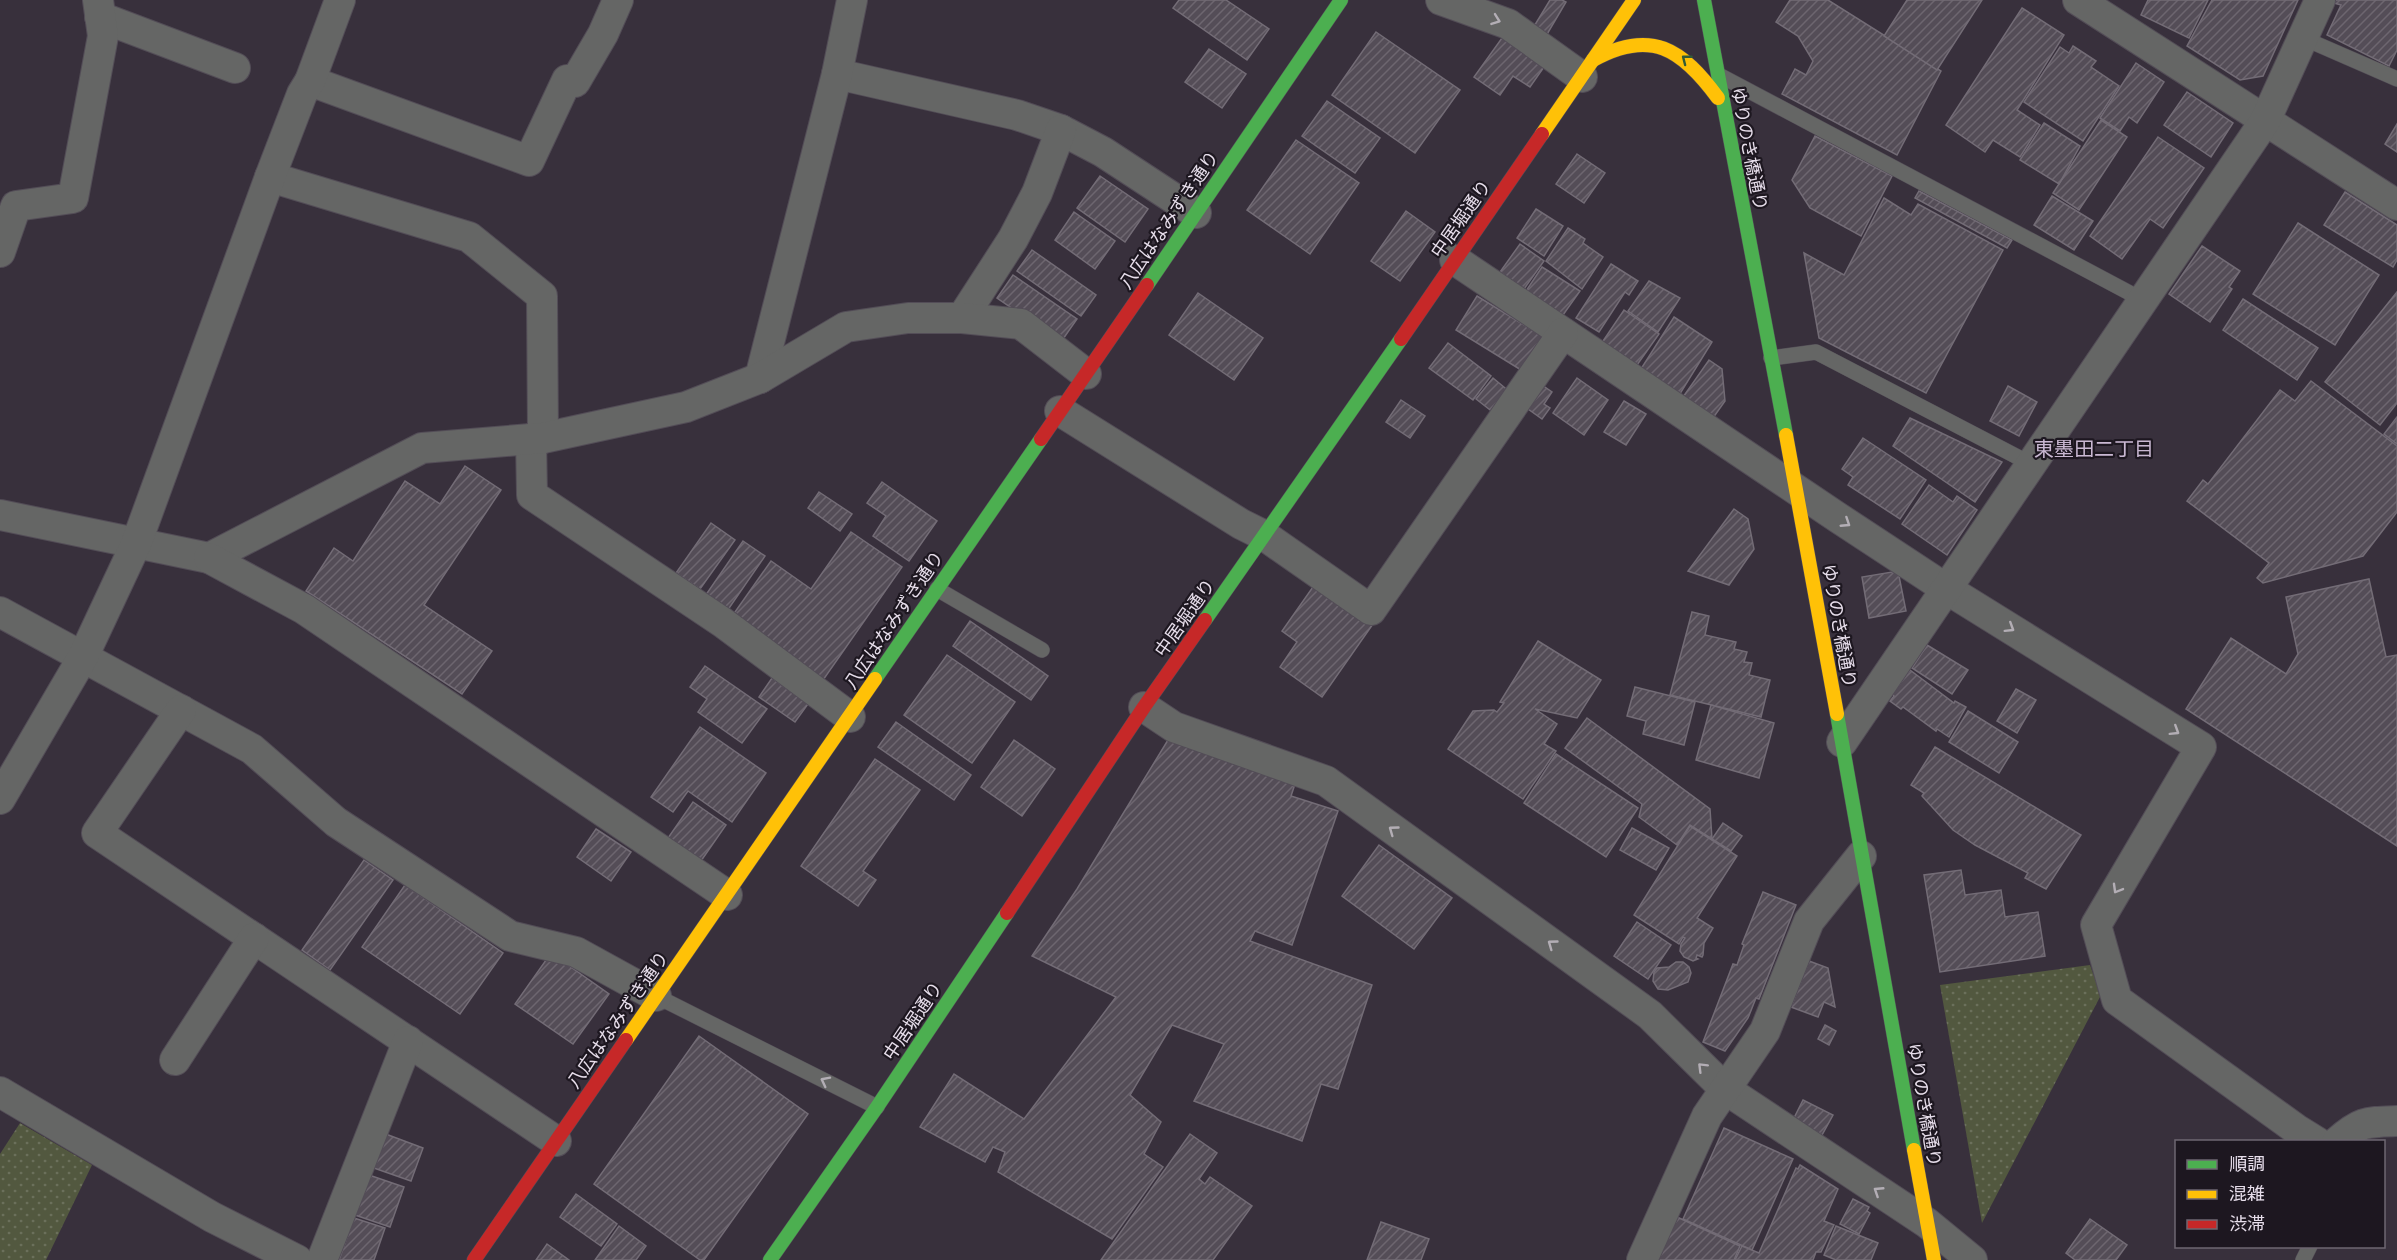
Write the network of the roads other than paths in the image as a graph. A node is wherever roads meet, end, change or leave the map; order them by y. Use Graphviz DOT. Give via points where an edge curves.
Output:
graph roads {
  1 [pos="340,0"];
  2 [pos="618,0"];
  3 [pos="852,0"];
  4 [pos="1341,0"];
  5 [pos="1441,0"];
  6 [pos="1634,0"];
  7 [pos="1704,0"];
  8 [pos="2078,0"];
  9 [pos="2320,0"];
  10 [pos="99,8"];
  11 [pos="2303,38"];
  12 [pos="235,68"];
  13 [pos="1588,68"];
  14 [pos="837,74"];
  15 [pos="1717,74"];
  16 [pos="2397,79"];
  17 [pos="310,81"];
  18 [pos="1722,104"];
  19 [pos="2265,121"];
  20 [pos="1062,130"];
  21 [pos="270,177"];
  22 [pos="2397,205"];
  23 [pos="1196,213"];
  24 [pos="2,236"];
  25 [pos="1455,260"];
  26 [pos="2143,300"];
  27 [pos="962,318"];
  28 [pos="1563,333"];
  29 [pos="1771,358"];
  30 [pos="1086,374"];
  31 [pos="760,378"];
  32 [pos="1060,411"];
  33 [pos="537,439"];
  34 [pos="2031,464"];
  35 [pos="1797,491"];
  36 [pos="0,515"];
  37 [pos="1265,536"];
  38 [pos="136,544"];
  39 [pos="209,558"];
  40 [pos="1945,588"];
  41 [pos="937,589"];
  42 [pos="0,612"];
  43 [pos="1042,650"];
  44 [pos="83,657"];
  45 [pos="1144,707"];
  46 [pos="181,710"];
  47 [pos="850,717"];
  48 [pos="1842,742"];
  49 [pos="0,799"];
  50 [pos="1861,856"];
  51 [pos="727,895"];
  52 [pos="254,938"];
  53 [pos="656,996"];
  54 [pos="408,1041"];
  55 [pos="175,1060"];
  56 [pos="1725,1089"];
  57 [pos="4,1104"];
  58 [pos="877,1107"];
  59 [pos="2397,1121"];
  60 [pos="2314,1140"];
  61 [pos="2339,1140"];
  62 [pos="556,1141"];
  63 [pos="1927,1223"];
  64 [pos="297,1260"];
  65 [pos="322,1260"];
  66 [pos="474,1260"];
  67 [pos="770,1260"];
  68 [pos="1642,1260"];
  69 [pos="1934,1260"];
  70 [pos="1972,1260"];
  1 -- 17 [label="street"];
  2 -- 17 [label="street" via="575,82 567,80 529,161"];
  3 -- 14 [label="street"];
  4 -- 23 [label="street, 八広はなみずき通り"];
  5 -- 13 [label="street, one-way" via="1508,24"];
  6 -- 13 [label="street, 中居堀通り"];
  7 -- 15 [label="street, ゆりのき橋通り"];
  8 -- 19 [label="street"];
  9 -- 11 [label="street"];
  10 -- 12 [label="street"];
  10 -- 24 [label="street" via="103,36 73,198 16,206"];
  11 -- 16 [label="lane"];
  11 -- 19 [label="street"];
  18 -- 13 [label="street, one-way" via="1690,62 1675,51 1653,45 1631,43 1609,49"];
  13 -- 25 [label="street, 中居堀通り"];
  14 -- 20 [label="street" via="1017,115"];
  14 -- 31 [label="street"];
  15 -- 18 [label="street, ゆりのき橋通り"];
  15 -- 26 [label="lane"];
  17 -- 21 [label="street"];
  18 -- 29 [label="street, ゆりのき橋通り"];
  19 -- 22 [label="street"];
  19 -- 26 [label="street"];
  20 -- 23 [label="street"];
  20 -- 27 [label="street" via="1037,193"];
  21 -- 33 [label="street" via="469,237 542,296"];
  21 -- 38 [label="street"];
  23 -- 30 [label="street, 八広はなみずき通り"];
  25 -- 28 [label="street"];
  25 -- 37 [label="street, 中居堀通り"];
  26 -- 34 [label="street"];
  27 -- 30 [label="street" via="1021,324"];
  27 -- 31 [label="street" via="908,318 846,327"];
  28 -- 35 [label="street"];
  28 -- 37 [label="street" via="1371,610"];
  29 -- 34 [label="lane" via="1816,352"];
  29 -- 35 [label="street, ゆりのき橋通り"];
  30 -- 32 [label="street, 八広はなみずき通り"];
  31 -- 33 [label="street" via="686,407"];
  32 -- 37 [label="street"];
  32 -- 41 [label="street, 八広はなみずき通り"];
  33 -- 39 [label="street" via="422,448"];
  33 -- 47 [label="street" via="532,495 722,622"];
  34 -- 40 [label="street"];
  35 -- 40 [label="street, one-way"];
  35 -- 48 [label="street, ゆりのき橋通り"];
  36 -- 38 [label="street"];
  37 -- 45 [label="street, 中居堀通り"];
  38 -- 39 [label="street"];
  38 -- 44 [label="street"];
  39 -- 51 [label="street" via="304,609"];
  40 -- 48 [label="street"];
  40 -- 60 [label="street, one-way" via="2201,747 2096,925 2117,1000"];
  41 -- 43 [label="lane"];
  41 -- 47 [label="street, 八広はなみずき通り"];
  42 -- 44 [label="street"];
  44 -- 46 [label="street"];
  44 -- 49 [label="street"];
  56 -- 45 [label="street, one-way" via="1650,1015 1326,782 1174,727"];
  45 -- 58 [label="street, 中居堀通り"];
  46 -- 52 [label="street" via="97,833"];
  46 -- 53 [label="street" via="252,749 336,822 510,936 576,952"];
  47 -- 51 [label="street, 八広はなみずき通り"];
  48 -- 50 [label="street, ゆりのき橋通り"];
  50 -- 56 [label="street" via="1809,921 1765,1031"];
  50 -- 63 [label="street, ゆりのき橋通り"];
  51 -- 53 [label="street, 八広はなみずき通り"];
  52 -- 54 [label="street"];
  52 -- 55 [label="street"];
  58 -- 53 [label="lane, one-way"];
  53 -- 62 [label="street, 八広はなみずき通り"];
  54 -- 62 [label="street"];
  54 -- 65 [label="street"];
  63 -- 56 [label="street, one-way"];
  56 -- 68 [label="street" via="1707,1116"];
  57 -- 64 [label="street"];
  58 -- 67 [label="street, 中居堀通り"];
  59 -- 61 [label="street" via="2365,1122"];
  62 -- 66 [label="street, 八広はなみずき通り"];
  63 -- 69 [label="street, ゆりのき橋通り"];
  63 -- 70 [label="street"];
}
